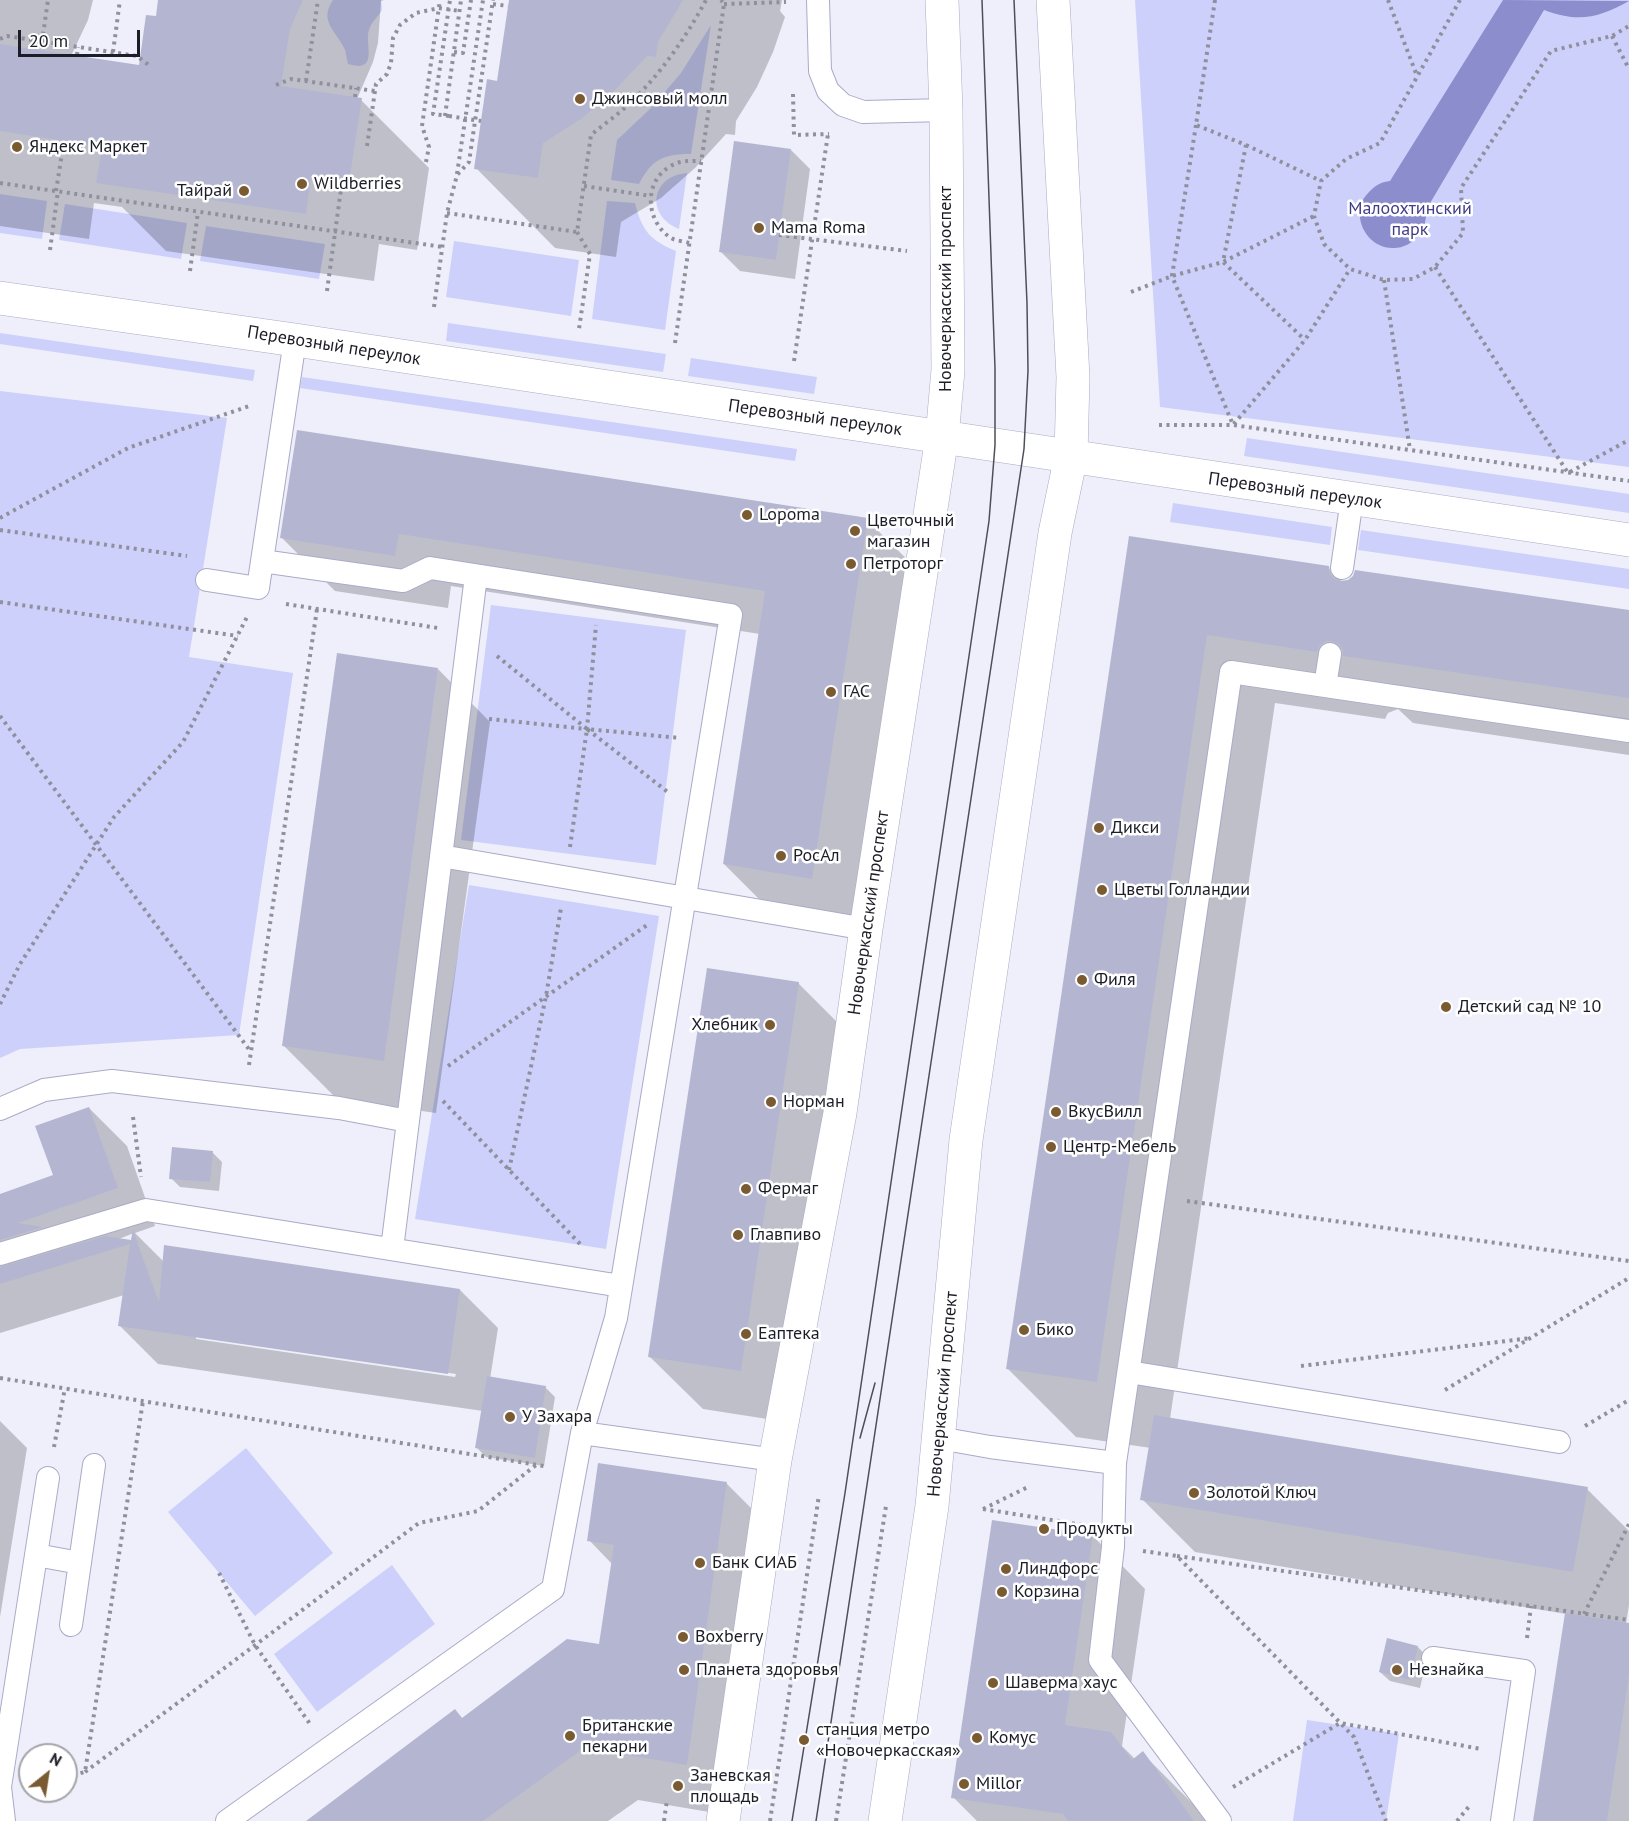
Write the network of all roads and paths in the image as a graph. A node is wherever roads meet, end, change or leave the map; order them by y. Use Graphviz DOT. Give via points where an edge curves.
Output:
graph roads {
  1 [pos="48,0"];
  2 [pos="120,0"];
  3 [pos="318,0"];
  4 [pos="440,0"];
  5 [pos="450,0"];
  6 [pos="461,0"];
  7 [pos="471,0"];
  8 [pos="483,0"];
  9 [pos="706,0"];
  10 [pos="818,0"];
  11 [pos="942,0"];
  12 [pos="1053,0"];
  13 [pos="1215,0"];
  14 [pos="1388,0"];
  15 [pos="1460,0"];
  16 [pos="493,2"];
  17 [pos="722,2"];
  18 [pos="790,2"];
  19 [pos="508,6"];
  20 [pos="439,8"];
  21 [pos="449,10"];
  22 [pos="460,11"];
  23 [pos="1629,26"];
  24 [pos="1612,36"];
  25 [pos="0,39"];
  26 [pos="42,42"];
  27 [pos="78,47"];
  28 [pos="112,52"];
  29 [pos="454,52"];
  30 [pos="77,55"];
  31 [pos="150,66"];
  32 [pos="1629,69"];
  33 [pos="1417,77"];
  34 [pos="306,81"];
  35 [pos="276,85"];
  36 [pos="356,88"];
  37 [pos="375,91"];
  38 [pos="355,97"];
  39 [pos="946,110"];
  40 [pos="447,116"];
  41 [pos="481,121"];
  42 [pos="1196,125"];
  43 [pos="828,134"];
  44 [pos="64,141"];
  45 [pos="1246,145"];
  46 [pos="367,146"];
  47 [pos="701,161"];
  48 [pos="426,162"];
  49 [pos="457,175"];
  50 [pos="1321,181"];
  51 [pos="342,182"];
  52 [pos="0,183"];
  53 [pos="584,186"];
  54 [pos="57,191"];
  55 [pos="651,196"];
  56 [pos="198,212"];
  57 [pos="447,213"];
  58 [pos="1314,216"];
  59 [pos="335,232"];
  60 [pos="577,232"];
  61 [pos="779,235"];
  62 [pos="812,239"];
  63 [pos="689,243"];
  64 [pos="443,247"];
  65 [pos="50,250"];
  66 [pos="907,251"];
  67 [pos="1223,262"];
  68 [pos="1435,267"];
  69 [pos="1350,269"];
  70 [pos="190,271"];
  71 [pos="1172,276"];
  72 [pos="1384,280"];
  73 [pos="327,291"];
  74 [pos="1131,292"];
  75 [pos="0,298"];
  76 [pos="434,307"];
  77 [pos="579,328"];
  78 [pos="295,340"];
  79 [pos="1305,340"];
  80 [pos="675,343"];
  81 [pos="794,361"];
  82 [pos="287,394"];
  83 [pos="1159,424"];
  84 [pos="1233,425"];
  85 [pos="942,437"];
  86 [pos="1629,440"];
  87 [pos="1410,450"];
  88 [pos="1071,456"];
  89 [pos="1568,473"];
  90 [pos="1629,481"];
  91 [pos="1352,499"];
  92 [pos="0,518"];
  93 [pos="0,530"];
  94 [pos="1629,540"];
  95 [pos="262,561"];
  96 [pos="1342,568"];
  97 [pos="476,576"];
  98 [pos="207,580"];
  99 [pos="599,595"];
  100 [pos="0,602"];
  101 [pos="317,609"];
  102 [pos="251,610"];
  103 [pos="238,636"];
  104 [pos="1330,654"];
  105 [pos="1325,686"];
  106 [pos="0,716"];
  107 [pos="458,716"];
  108 [pos="587,729"];
  109 [pos="1629,731"];
  110 [pos="698,815"];
  111 [pos="97,845"];
  112 [pos="441,856"];
  113 [pos="566,878"];
  114 [pos="685,898"];
  115 [pos="866,929"];
  116 [pos="546,996"];
  117 [pos="0,1004"];
  118 [pos="251,1052"];
  119 [pos="419,1081"];
  120 [pos="128,1083"];
  121 [pos="245,1096"];
  122 [pos="0,1109"];
  123 [pos="408,1121"];
  124 [pos="509,1170"];
  125 [pos="1155,1196"];
  126 [pos="146,1210"];
  127 [pos="392,1249"];
  128 [pos="0,1254"];
  129 [pos="1629,1261"];
  130 [pos="1629,1278"];
  131 [pos="621,1286"];
  132 [pos="1531,1338"];
  133 [pos="1297,1366"];
  134 [pos="1129,1372"];
  135 [pos="0,1378"];
  136 [pos="65,1389"];
  137 [pos="1629,1400"];
  138 [pos="143,1401"];
  139 [pos="1402,1417"];
  140 [pos="582,1433"];
  141 [pos="939,1438"];
  142 [pos="1559,1442"];
  143 [pos="775,1460"];
  144 [pos="1115,1463"];
  145 [pos="94,1465"];
  146 [pos="536,1465"];
  147 [pos="575,1471"];
  148 [pos="48,1478"];
  149 [pos="819,1495"];
  150 [pos="886,1506"];
  151 [pos="982,1509"];
  152 [pos="1629,1524"];
  153 [pos="1113,1539"];
  154 [pos="36,1556"];
  155 [pos="1177,1556"];
  156 [pos="80,1563"];
  157 [pos="219,1573"];
  158 [pos="1584,1614"];
  159 [pos="1629,1620"];
  160 [pos="71,1625"];
  161 [pos="255,1645"];
  162 [pos="1433,1658"];
  163 [pos="1340,1723"];
  164 [pos="343,1738"];
  165 [pos="1511,1755"];
  166 [pos="85,1772"];
  167 [pos="78,1774"];
  168 [pos="0,1787"];
  169 [pos="667,1800"];
  170 [pos="1214,1812"];
  171 [pos="4,1821"];
  172 [pos="227,1821"];
  173 [pos="664,1821"];
  174 [pos="723,1821"];
  175 [pos="770,1821"];
  176 [pos="836,1821"];
  177 [pos="885,1821"];
  178 [pos="1386,1821"];
  179 [pos="1502,1821"];
  1 -- 26 [label="path"];
  2 -- 28 [label="path"];
  3 -- 34 [label="path"];
  4 -- 20 [label="path"];
  5 -- 21 [label="path"];
  6 -- 22 [label="path"];
  7 -- 29 [label="path" via="463,53"];
  8 -- 49 [label="path"];
  9 -- 53 [label="path" via="662,70 591,135"];
  10 -- 39 [label="lane" via="819,71 828,91 843,105 863,112"];
  11 -- 39 [label="main road, Новочеркасский проспект"];
  12 -- 88 [label="main road, Новочеркасский проспект" via="1073,377"];
  13 -- 42 [label="path"];
  14 -- 33 [label="path"];
  15 -- 33 [label="path"];
  16 -- 19 [label="path"];
  16 -- 49 [label="path" via="469,162"];
  17 -- 18 [label="path"];
  17 -- 47 [label="path"];
  20 -- 21 [label="path"];
  20 -- 37 [label="path" via="416,13 400,25 393,38 387,74 376,84"];
  20 -- 48 [label="path" via="422,126 429,147"];
  21 -- 22 [label="path"];
  21 -- 40 [label="path" via="433,114"];
  22 -- 29 [label="path"];
  23 -- 24 [label="path"];
  24 -- 32 [label="path"];
  24 -- 68 [label="path" via="1551,51 1461,188 1462,233"];
  25 -- 26 [label="path" via="7,36"];
  26 -- 27 [label="path"];
  27 -- 28 [label="path"];
  27 -- 30 [label="path"];
  28 -- 31 [label="path" via="137,56"];
  29 -- 40 [label="path"];
  33 -- 50 [label="path" via="1380,143 1346,159"];
  34 -- 35 [label="path" via="291,79"];
  34 -- 36 [label="path"];
  36 -- 37 [label="path"];
  36 -- 38 [label="path"];
  37 -- 46 [label="path"];
  39 -- 85 [label="main road, Новочеркасский проспект" via="948,370"];
  40 -- 41 [label="path, bridge"];
  42 -- 45 [label="path"];
  42 -- 71 [label="path"];
  43 -- 62 [label="path"];
  44 -- 54 [label="path"];
  45 -- 50 [label="path"];
  45 -- 67 [label="path"];
  47 -- 55 [label="path" via="684,160 668,167 657,179"];
  47 -- 63 [label="path"];
  49 -- 57 [label="path"];
  50 -- 58 [label="path"];
  51 -- 59 [label="path"];
  52 -- 54 [label="path"];
  53 -- 55 [label="path"];
  53 -- 60 [label="path"];
  54 -- 56 [label="path"];
  54 -- 65 [label="path"];
  55 -- 63 [label="path" via="652,213 659,228"];
  56 -- 59 [label="path"];
  56 -- 70 [label="path"];
  57 -- 60 [label="path"];
  57 -- 64 [label="path"];
  58 -- 67 [label="path"];
  58 -- 69 [label="path" via="1324,244"];
  59 -- 64 [label="path"];
  59 -- 73 [label="path"];
  60 -- 77 [label="path" via="590,254"];
  61 -- 62 [label="path"];
  62 -- 66 [label="path"];
  62 -- 81 [label="path"];
  63 -- 80 [label="path"];
  64 -- 76 [label="path"];
  67 -- 71 [label="path"];
  67 -- 79 [label="path"];
  68 -- 72 [label="path" via="1413,279"];
  68 -- 89 [label="path"];
  69 -- 72 [label="path"];
  69 -- 79 [label="path"];
  71 -- 74 [label="path"];
  71 -- 84 [label="path"];
  72 -- 87 [label="path"];
  75 -- 78 [label="main road, Перевозный переулок"];
  78 -- 82 [label="lane"];
  78 -- 85 [label="main road, Перевозный переулок"];
  79 -- 84 [label="path"];
  82 -- 92 [label="path" via="128,448"];
  82 -- 95 [label="lane"];
  83 -- 84 [label="path"];
  84 -- 87 [label="path"];
  85 -- 88 [label="main road, Перевозный переулок"];
  85 -- 115 [label="main road, Новочеркасский проспект"];
  86 -- 89 [label="path"];
  87 -- 89 [label="path"];
  88 -- 91 [label="main road, Перевозный переулок"];
  88 -- 141 [label="main road, Новочеркасский проспект" via="1055,533 966,1140"];
  89 -- 90 [label="path"];
  91 -- 94 [label="main road, Перевозный переулок"];
  91 -- 96 [label="lane"];
  93 -- 98 [label="path" via="211,559"];
  95 -- 97 [label="lane" via="403,581 430,568"];
  95 -- 98 [label="lane" via="258,588"];
  97 -- 99 [label="lane"];
  97 -- 107 [label="lane"];
  99 -- 108 [label="path"];
  99 -- 110 [label="lane" via="731,615"];
  100 -- 103 [label="path"];
  101 -- 118 [label="path"];
  102 -- 103 [label="path"];
  103 -- 111 [label="path" via="183,742 114,817"];
  104 -- 105 [label="lane"];
  105 -- 109 [label="lane"];
  105 -- 125 [label="lane" via="1232,672"];
  106 -- 111 [label="path"];
  107 -- 108 [label="path"];
  107 -- 112 [label="lane"];
  108 -- 110 [label="path"];
  108 -- 113 [label="path"];
  110 -- 114 [label="lane"];
  111 -- 117 [label="path" via="20,964"];
  111 -- 118 [label="path"];
  112 -- 113 [label="lane"];
  112 -- 119 [label="lane"];
  113 -- 114 [label="lane"];
  113 -- 116 [label="path"];
  114 -- 115 [label="lane"];
  114 -- 116 [label="path"];
  114 -- 131 [label="lane"];
  115 -- 143 [label="main road, Новочеркасский проспект" via="840,1113"];
  116 -- 119 [label="path"];
  116 -- 124 [label="path"];
  118 -- 121 [label="path"];
  119 -- 123 [label="lane"];
  119 -- 124 [label="path"];
  120 -- 121 [label="lane"];
  120 -- 122 [label="lane" via="112,1081 44,1090"];
  120 -- 126 [label="path"];
  121 -- 123 [label="lane"];
  123 -- 127 [label="lane"];
  124 -- 131 [label="path"];
  125 -- 129 [label="path"];
  125 -- 134 [label="lane"];
  126 -- 127 [label="lane"];
  126 -- 128 [label="lane"];
  127 -- 131 [label="lane"];
  130 -- 132 [label="path"];
  131 -- 140 [label="lane" via="616,1318"];
  132 -- 133 [label="path"];
  132 -- 139 [label="path"];
  134 -- 139 [label="lane"];
  134 -- 144 [label="lane"];
  135 -- 136 [label="path"];
  136 -- 138 [label="path"];
  136 -- 148 [label="path"];
  137 -- 142 [label="path"];
  138 -- 146 [label="path"];
  138 -- 166 [label="path"];
  139 -- 142 [label="lane"];
  140 -- 143 [label="lane"];
  140 -- 147 [label="lane"];
  141 -- 144 [label="lane"];
  141 -- 177 [label="main road, Новочеркасский проспект" via="933,1506"];
  143 -- 174 [label="main road, Новочеркасский проспект"];
  144 -- 153 [label="lane"];
  145 -- 156 [label="lane"];
  146 -- 147 [label="path"];
  146 -- 161 [label="path" via="478,1511 419,1523"];
  147 -- 164 [label="lane" via="553,1589"];
  148 -- 154 [label="lane"];
  149 -- 175 [label="path"];
  150 -- 176 [label="path"];
  151 -- 153 [label="path"];
  152 -- 158 [label="path"];
  153 -- 155 [label="path"];
  153 -- 170 [label="lane" via="1100,1660"];
  154 -- 156 [label="lane"];
  154 -- 168 [label="lane"];
  155 -- 158 [label="path"];
  155 -- 163 [label="path"];
  156 -- 160 [label="lane"];
  157 -- 161 [label="path"];
  158 -- 159 [label="path"];
  161 -- 164 [label="path" via="311,1725 328,1716"];
  161 -- 166 [label="path"];
  162 -- 165 [label="lane" via="1524,1671"];
  163 -- 165 [label="path"];
  163 -- 170 [label="path"];
  163 -- 178 [label="path" via="1354,1737"];
  164 -- 172 [label="lane"];
  165 -- 179 [label="lane"];
  166 -- 167 [label="path"];
  168 -- 171 [label="lane"];
  169 -- 173 [label="path"];
}
